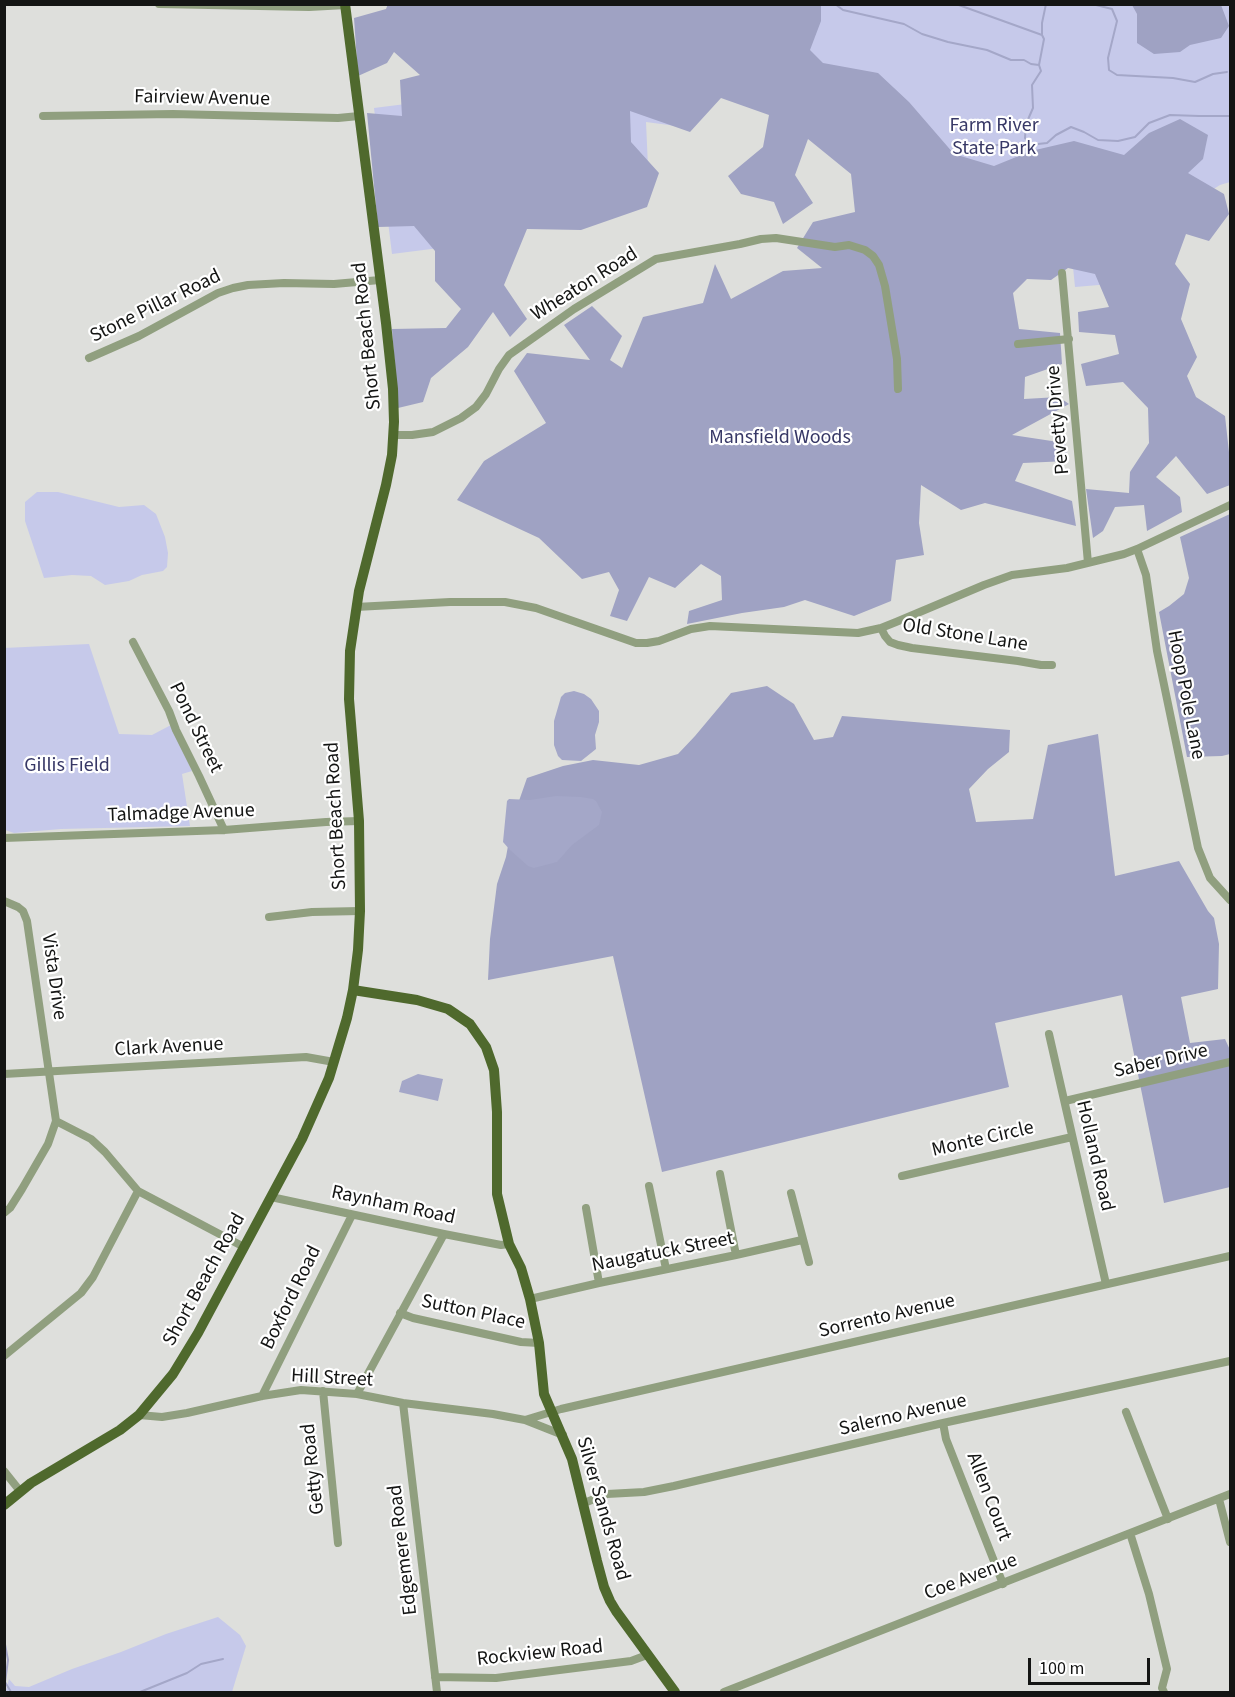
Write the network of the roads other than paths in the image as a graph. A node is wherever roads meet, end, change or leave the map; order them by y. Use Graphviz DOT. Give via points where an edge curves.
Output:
graph roads {
  1 [pos="159,4"];
  2 [pos="346,5"];
  3 [pos="43,116"];
  4 [pos="359,116"];
  5 [pos="1062,273"];
  6 [pos="380,280"];
  7 [pos="1069,339"];
  8 [pos="1018,344"];
  9 [pos="89,358"];
  10 [pos="898,389"];
  11 [pos="394,435"];
  12 [pos="1230,505"];
  13 [pos="1137,549"];
  14 [pos="1088,564"];
  15 [pos="356,607"];
  16 [pos="881,628"];
  17 [pos="133,642"];
  18 [pos="1052,665"];
  19 [pos="359,821"];
  20 [pos="224,830"];
  21 [pos="4,838"];
  22 [pos="1230,900"];
  23 [pos="4,901"];
  24 [pos="360,911"];
  25 [pos="268,917"];
  26 [pos="353,990"];
  27 [pos="1050,1034"];
  28 [pos="334,1062"];
  29 [pos="1230,1062"];
  30 [pos="50,1070"];
  31 [pos="4,1074"];
  32 [pos="1065,1101"];
  33 [pos="56,1121"];
  34 [pos="1072,1137"];
  35 [pos="720,1174"];
  36 [pos="902,1176"];
  37 [pos="649,1186"];
  38 [pos="138,1191"];
  39 [pos="791,1193"];
  40 [pos="271,1197"];
  41 [pos="586,1208"];
  42 [pos="4,1213"];
  43 [pos="352,1215"];
  44 [pos="444,1234"];
  45 [pos="802,1240"];
  46 [pos="509,1244"];
  47 [pos="244,1247"];
  48 [pos="736,1255"];
  49 [pos="1230,1259"];
  50 [pos="808,1262"];
  51 [pos="666,1269"];
  52 [pos="599,1282"];
  53 [pos="1106,1284"];
  54 [pos="530,1299"];
  55 [pos="400,1313"];
  56 [pos="539,1343"];
  57 [pos="4,1356"];
  58 [pos="1230,1361"];
  59 [pos="323,1391"];
  60 [pos="357,1394"];
  61 [pos="262,1396"];
  62 [pos="403,1403"];
  63 [pos="552,1412"];
  64 [pos="1126,1412"];
  65 [pos="139,1415"];
  66 [pos="525,1420"];
  67 [pos="942,1423"];
  68 [pos="563,1436"];
  69 [pos="4,1472"];
  70 [pos="20,1491"];
  71 [pos="1230,1494"];
  72 [pos="1219,1498"];
  73 [pos="584,1503"];
  74 [pos="4,1505"];
  75 [pos="1168,1519"];
  76 [pos="1131,1533"];
  77 [pos="1230,1542"];
  78 [pos="338,1543"];
  79 [pos="1004,1584"];
  80 [pos="647,1655"];
  81 [pos="435,1677"];
  82 [pos="437,1692"];
  83 [pos="675,1692"];
  84 [pos="724,1692"];
  85 [pos="1164,1692"];
  1 -- 2 [label="street"];
  2 -- 4 [label="main road, Short Beach Road"];
  3 -- 4 [label="street, Fairview Avenue"];
  4 -- 6 [label="main road, Short Beach Road"];
  5 -- 7 [label="street, Pevetty Drive"];
  6 -- 9 [label="street, Stone Pillar Road" via="233,288"];
  6 -- 11 [label="main road, Short Beach Road" via="393,389"];
  7 -- 8 [label="street"];
  7 -- 14 [label="street, Pevetty Drive"];
  10 -- 11 [label="street, Wheaton Road" via="885,286 873,256 849,245 835,247 761,238 656,259 509,355 486,394 461,418 433,432"];
  11 -- 15 [label="main road, Short Beach Road"];
  12 -- 13 [label="street"];
  13 -- 14 [label="street"];
  13 -- 22 [label="street, Hoop Pole Lane" via="1146,575 1157,651 1198,848 1210,878"];
  14 -- 16 [label="street" via="995,580"];
  15 -- 16 [label="street" via="505,602 536,608 636,643 659,641 710,626 843,633"];
  15 -- 19 [label="main road, Short Beach Road" via="349,699"];
  16 -- 18 [label="street, Old Stone Lane" via="890,642 898,645"];
  17 -- 20 [label="street, Pond Street"];
  19 -- 20 [label="street, Talmadge Avenue"];
  19 -- 24 [label="main road, Short Beach Road"];
  20 -- 21 [label="street, Talmadge Avenue"];
  23 -- 30 [label="street, Vista Drive" via="23,911 27,921"];
  24 -- 25 [label="street"];
  24 -- 26 [label="main road, Short Beach Road"];
  26 -- 28 [label="main road, Short Beach Road"];
  26 -- 46 [label="main road, Silver Sands Road" via="433,1003 460,1016 481,1037 494,1070 496,1194"];
  27 -- 32 [label="street, Holland Road"];
  28 -- 30 [label="street, Clark Avenue" via="306,1057"];
  28 -- 40 [label="main road, Short Beach Road" via="306,1131"];
  29 -- 32 [label="street, Saber Drive"];
  30 -- 31 [label="street, Clark Avenue"];
  30 -- 33 [label="street, Vista Drive"];
  32 -- 34 [label="street, Holland Road"];
  33 -- 38 [label="street" via="91,1139"];
  33 -- 42 [label="street" via="43,1153"];
  34 -- 36 [label="street, Monte Circle"];
  34 -- 53 [label="street, Holland Road"];
  35 -- 48 [label="street"];
  37 -- 51 [label="street"];
  38 -- 47 [label="street"];
  38 -- 57 [label="street" via="81,1293"];
  39 -- 45 [label="street"];
  40 -- 43 [label="street, Raynham Road"];
  40 -- 47 [label="main road, Short Beach Road"];
  41 -- 52 [label="street"];
  43 -- 44 [label="street, Raynham Road"];
  43 -- 61 [label="street, Boxford Road"];
  44 -- 46 [label="street, Raynham Road"];
  44 -- 55 [label="street"];
  45 -- 48 [label="street, Naugatuck Street"];
  45 -- 50 [label="street"];
  46 -- 54 [label="main road, Silver Sands Road"];
  47 -- 65 [label="main road, Short Beach Road" via="173,1374"];
  48 -- 51 [label="street, Naugatuck Street"];
  49 -- 53 [label="street, Sorrento Avenue"];
  51 -- 52 [label="street, Naugatuck Street"];
  52 -- 54 [label="street, Naugatuck Street"];
  53 -- 63 [label="street, Sorrento Avenue"];
  54 -- 56 [label="main road, Silver Sands Road"];
  55 -- 56 [label="street, Sutton Place"];
  55 -- 60 [label="street"];
  56 -- 63 [label="main road, Silver Sands Road" via="543,1387"];
  58 -- 67 [label="street, Salerno Avenue"];
  59 -- 60 [label="street, Hill Street"];
  59 -- 61 [label="street, Hill Street"];
  59 -- 78 [label="street, Getty Road"];
  60 -- 62 [label="street, Hill Street"];
  61 -- 65 [label="street, Hill Street" via="162,1417"];
  62 -- 66 [label="street, Hill Street"];
  62 -- 81 [label="street, Edgemere Road"];
  63 -- 66 [label="street, Hill Street"];
  63 -- 68 [label="main road, Silver Sands Road"];
  64 -- 75 [label="street"];
  65 -- 70 [label="main road, Short Beach Road"];
  66 -- 68 [label="street, Hill Street"];
  67 -- 73 [label="street, Salerno Avenue" via="674,1486 607,1494"];
  67 -- 79 [label="street, Allen Court"];
  68 -- 73 [label="main road, Silver Sands Road"];
  69 -- 70 [label="street"];
  70 -- 74 [label="main road, Short Beach Road"];
  71 -- 72 [label="street, Coe Avenue"];
  72 -- 75 [label="street, Coe Avenue"];
  72 -- 77 [label="street"];
  73 -- 80 [label="main road, Silver Sands Road" via="604,1587"];
  75 -- 76 [label="street, Coe Avenue"];
  76 -- 79 [label="street, Coe Avenue"];
  76 -- 85 [label="street" via="1167,1669"];
  79 -- 84 [label="street, Coe Avenue"];
  80 -- 81 [label="street, Rockview Road" via="631,1661 496,1678"];
  80 -- 83 [label="main road, Silver Sands Road"];
  81 -- 82 [label="street, Edgemere Road"];
}
